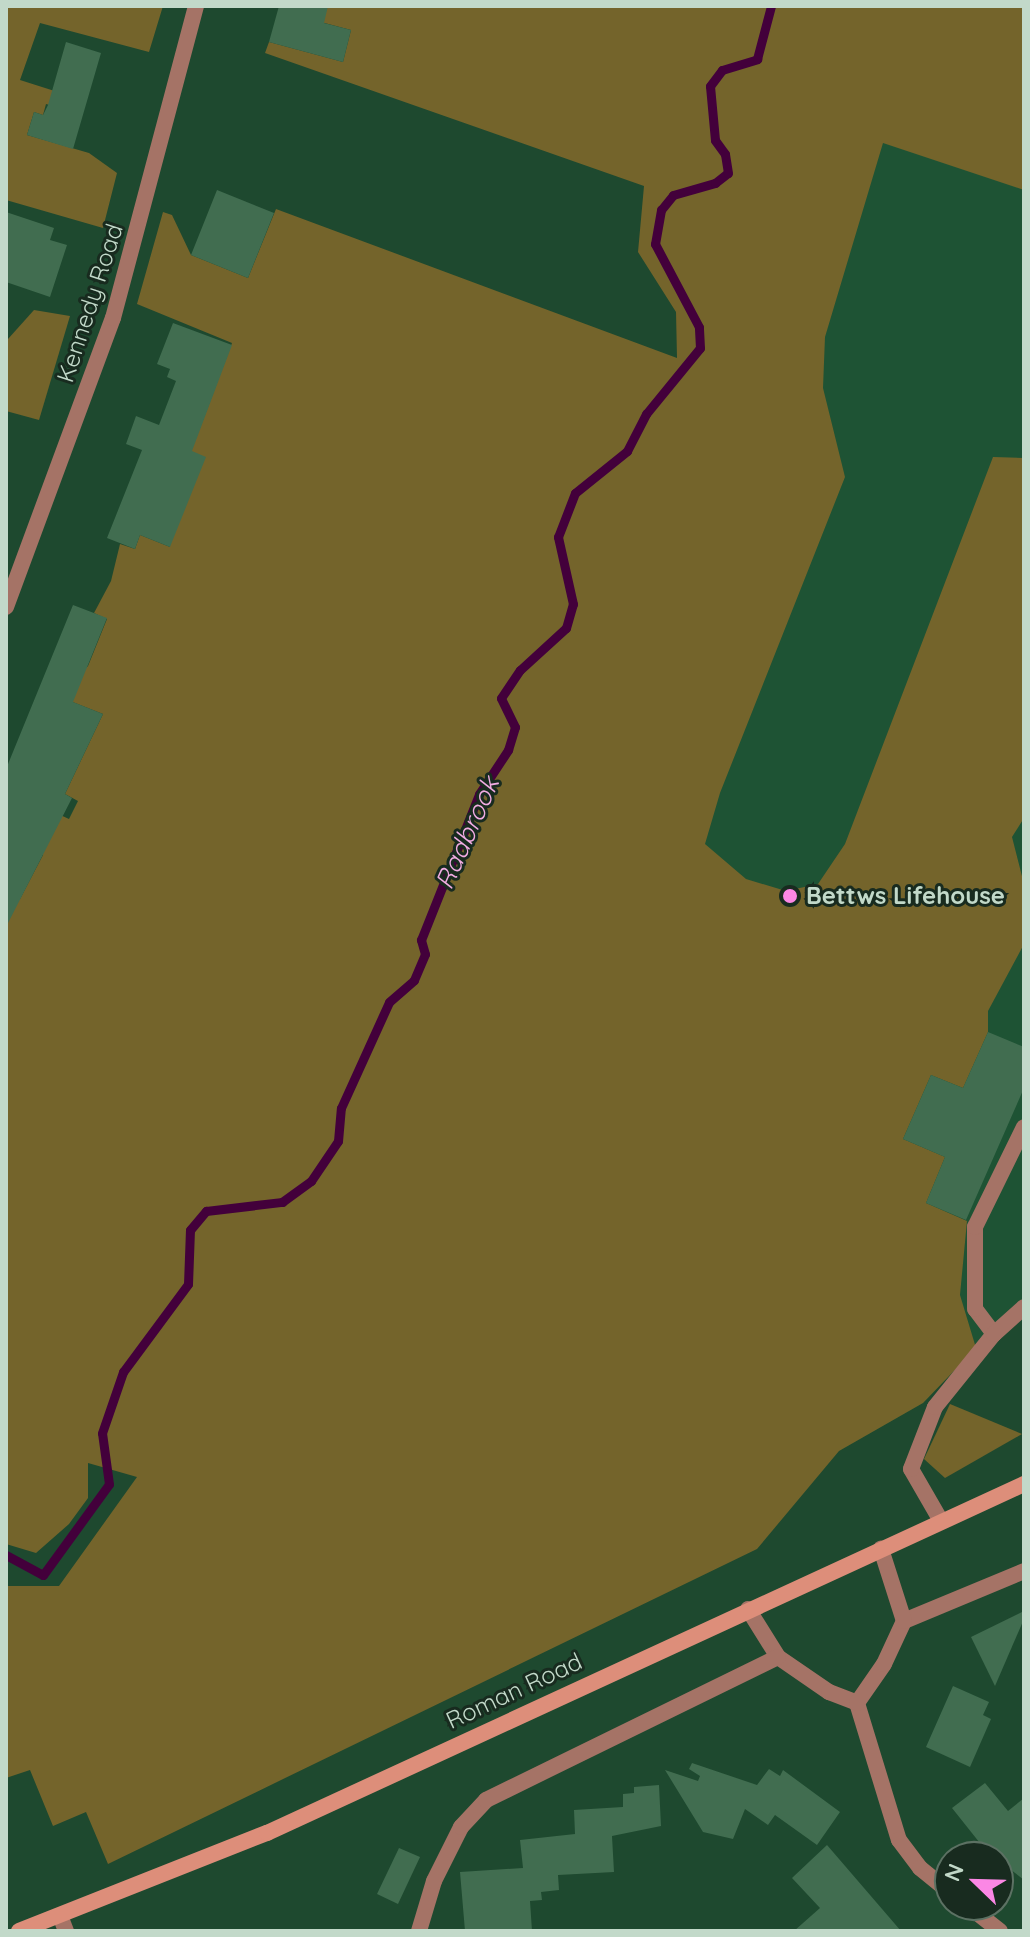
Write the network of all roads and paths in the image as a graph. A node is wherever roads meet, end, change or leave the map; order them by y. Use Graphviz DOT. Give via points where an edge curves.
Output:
graph roads {
  1 [pos="196,6"];
  2 [pos="6,607"];
  3 [pos="1024,1127"];
  4 [pos="1024,1307"];
  5 [pos="994,1334"];
  6 [pos="1024,1484"];
  7 [pos="941,1521"];
  8 [pos="881,1549"];
  9 [pos="1024,1571"];
  10 [pos="748,1609"];
  11 [pos="904,1621"];
  12 [pos="778,1657"];
  13 [pos="857,1703"];
  14 [pos="934,1879"];
  15 [pos="63,1924"];
  16 [pos="19,1931"];
  17 [pos="419,1931"];
  1 -- 2 [label="street, Kennedy Road" via="113,318"];
  3 -- 5 [label="street" via="975,1227 975,1309"];
  4 -- 5 [label="street"];
  5 -- 7 [label="street" via="935,1407 911,1469"];
  6 -- 7 [label="main road, Roman Road"];
  7 -- 8 [label="main road, Roman Road"];
  8 -- 10 [label="main road, Roman Road"];
  8 -- 11 [label="street"];
  9 -- 11 [label="street"];
  10 -- 12 [label="street"];
  10 -- 15 [label="main road, Roman Road"];
  11 -- 13 [label="street" via="884,1664"];
  12 -- 13 [label="street" via="829,1692"];
  12 -- 17 [label="street" via="486,1800 461,1827 434,1881"];
  13 -- 14 [label="street" via="899,1840"];
  15 -- 16 [label="main road, Roman Road"];
}
